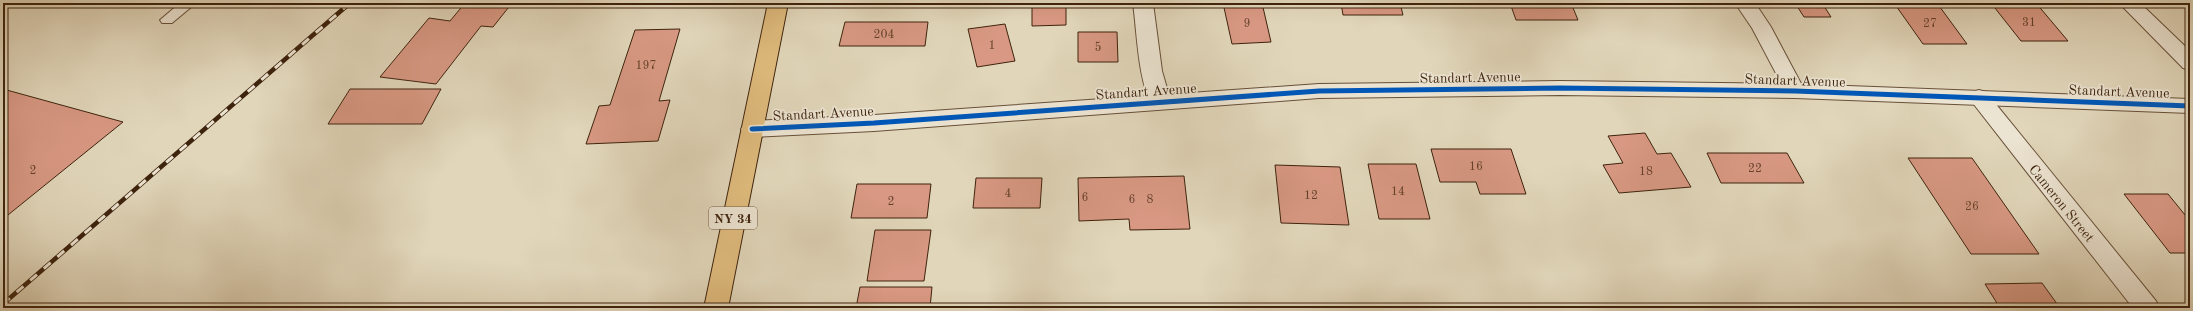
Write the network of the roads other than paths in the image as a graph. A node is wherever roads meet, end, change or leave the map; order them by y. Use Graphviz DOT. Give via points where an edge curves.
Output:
graph roads {
  1 [pos="189,3"];
  2 [pos="778,3"];
  3 [pos="1143,3"];
  4 [pos="1744,3"];
  5 [pos="2129,3"];
  6 [pos="167,20"];
  7 [pos="2190,64"];
  8 [pos="1795,91"];
  9 [pos="1979,97"];
  10 [pos="1160,102"];
  11 [pos="2190,106"];
  12 [pos="752,129"];
  13 [pos="716,308"];
  14 [pos="2147,308"];
  1 -- 6 [label="lane"];
  2 -- 12 [label="main road, NY 34"];
  3 -- 10 [label="street" via="1152,71"];
  4 -- 8 [label="street"];
  5 -- 7 [label="street"];
  8 -- 9 [label="street, Standart Avenue"];
  8 -- 10 [label="street, Standart Avenue" via="1560,88 1327,91"];
  9 -- 11 [label="street, Standart Avenue"];
  9 -- 14 [label="street, Cameron Street"];
  10 -- 12 [label="street, Standart Avenue" via="874,123"];
  12 -- 13 [label="main road, NY 34"];
}
